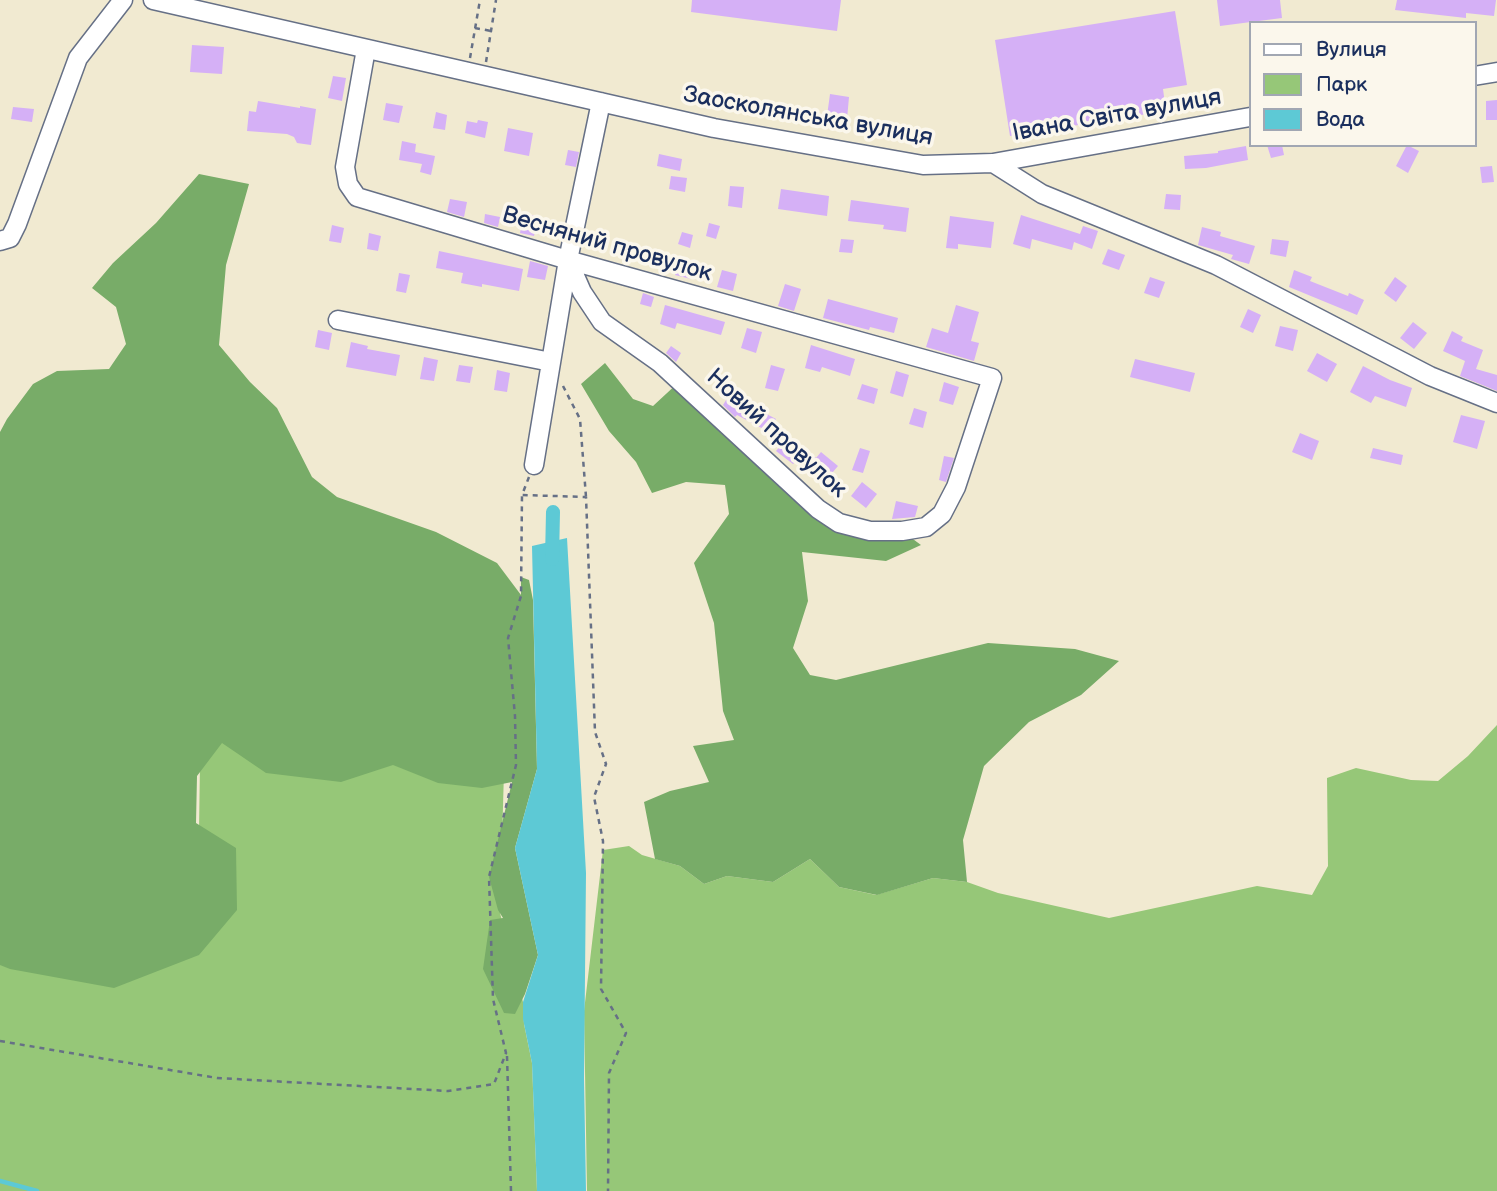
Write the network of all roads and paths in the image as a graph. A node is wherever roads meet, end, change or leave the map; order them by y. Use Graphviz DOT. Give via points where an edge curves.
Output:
graph roads {
  1 [pos="123,0"];
  2 [pos="156,0"];
  3 [pos="480,0"];
  4 [pos="496,0"];
  5 [pos="475,28"];
  6 [pos="491,31"];
  7 [pos="366,49"];
  8 [pos="1497,72"];
  9 [pos="476,74"];
  10 [pos="1476,76"];
  11 [pos="601,102"];
  12 [pos="1248,117"];
  13 [pos="993,163"];
  14 [pos="0,241"];
  15 [pos="568,260"];
  16 [pos="338,320"];
  17 [pos="551,362"];
  18 [pos="992,378"];
  19 [pos="563,385"];
  20 [pos="1497,403"];
  21 [pos="534,465"];
  22 [pos="522,495"];
  23 [pos="586,497"];
  24 [pos="0,1041"];
  25 [pos="506,1053"];
  26 [pos="511,1191"];
  27 [pos="608,1191"];
  1 -- 14 [label="street" via="78,58 17,224 10,238"];
  2 -- 7 [label="street, Заосколянська вулиця"];
  3 -- 5 [label="path"];
  4 -- 6 [label="path"];
  5 -- 6 [label="path"];
  5 -- 9 [label="path"];
  6 -- 9 [label="path"];
  7 -- 9 [label="street, Заосколянська вулиця"];
  7 -- 15 [label="street, Весняний провулок" via="345,167 348,184 357,197"];
  8 -- 10 [label="street"];
  9 -- 11 [label="street, Заосколянська вулиця"];
  11 -- 13 [label="street, Заосколянська вулиця" via="714,128 923,165"];
  11 -- 15 [label="street"];
  12 -- 13 [label="street, Івана Світа вулиця"];
  13 -- 20 [label="street" via="1042,194 1216,265 1430,376"];
  15 -- 17 [label="street"];
  15 -- 18 [label="street, Весняний провулок"];
  15 -- 18 [label="street, Новий провулок" via="601,322 660,363 818,509 839,523 870,531 902,531 926,527 942,514 956,487"];
  16 -- 17 [label="street"];
  17 -- 21 [label="street"];
  19 -- 23 [label="path" via="580,419"];
  21 -- 22 [label="path"];
  22 -- 23 [label="path"];
  22 -- 25 [label="path" via="522,596 508,638 516,765 489,877 493,999"];
  23 -- 27 [label="path" via="595,732 606,764 594,797 603,841 601,989 626,1033 609,1073"];
  24 -- 25 [label="path" via="217,1078 448,1090 494,1084"];
  25 -- 26 [label="path"];
}
